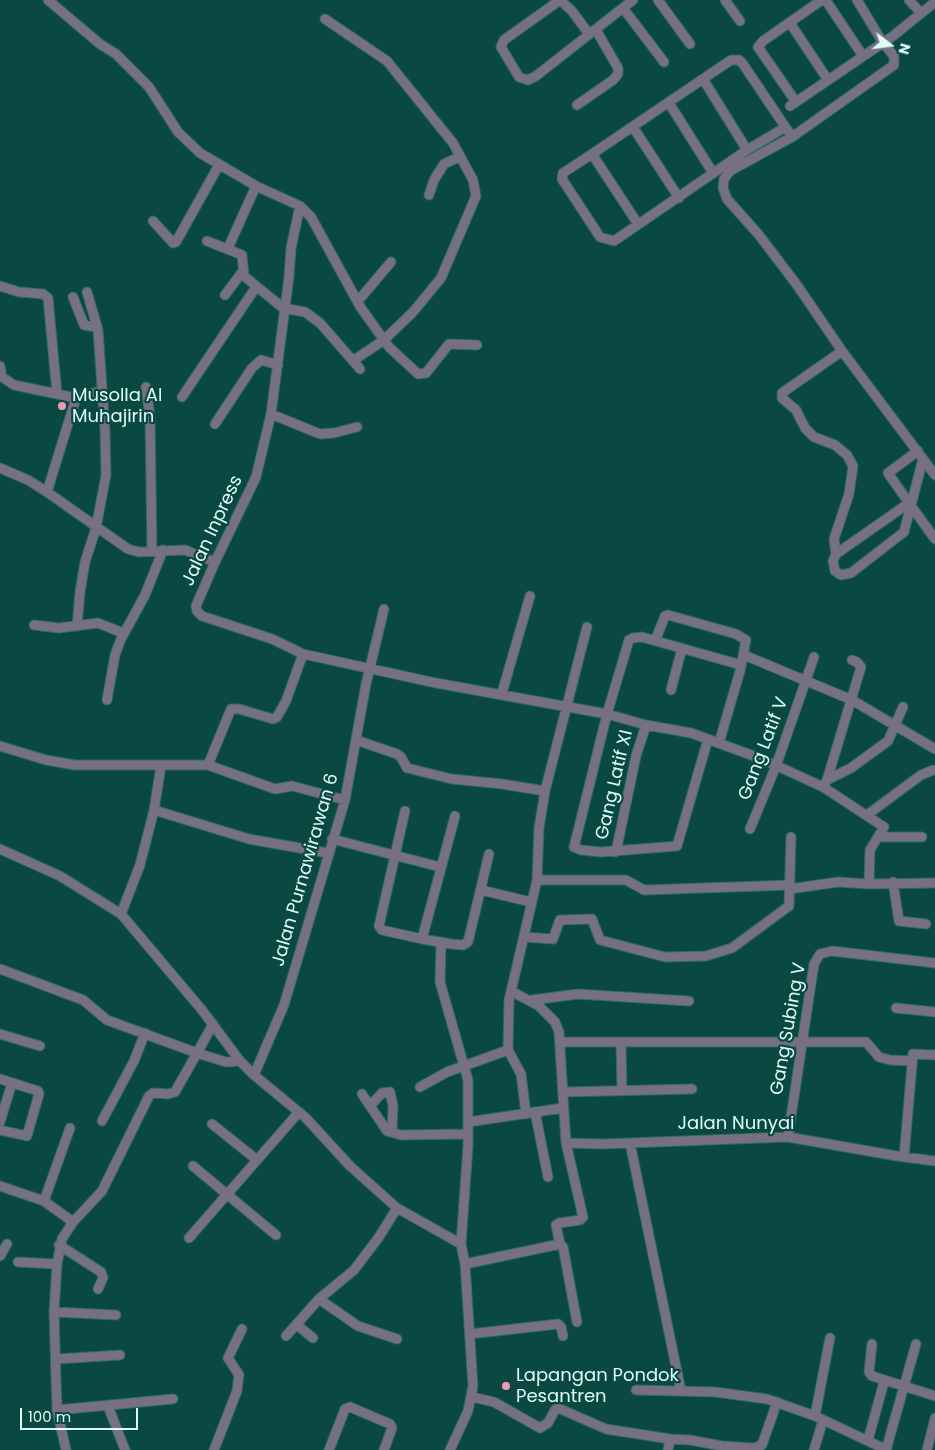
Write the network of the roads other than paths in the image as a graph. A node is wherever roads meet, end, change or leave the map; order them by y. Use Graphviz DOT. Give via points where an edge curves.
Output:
graph roads {
  1 [pos="48,0"];
  2 [pos="633,0"];
  3 [pos="658,0"];
  4 [pos="725,0"];
  5 [pos="857,0"];
  6 [pos="909,0"];
  7 [pos="935,2"];
  8 [pos="623,8"];
  9 [pos="921,13"];
  10 [pos="325,19"];
  11 [pos="740,21"];
  12 [pos="790,23"];
  13 [pos="593,32"];
  14 [pos="883,43"];
  15 [pos="690,44"];
  16 [pos="863,56"];
  17 [pos="664,62"];
  18 [pos="703,79"];
  19 [pos="828,80"];
  20 [pos="669,103"];
  21 [pos="577,105"];
  22 [pos="633,127"];
  23 [pos="784,128"];
  24 [pos="792,137"];
  25 [pos="747,150"];
  26 [pos="592,154"];
  27 [pos="459,157"];
  28 [pos="219,165"];
  29 [pos="713,173"];
  30 [pos="256,186"];
  31 [pos="429,195"];
  32 [pos="679,198"];
  33 [pos="300,206"];
  34 [pos="153,221"];
  35 [pos="638,224"];
  36 [pos="207,241"];
  37 [pos="228,248"];
  38 [pos="391,262"];
  39 [pos="243,272"];
  40 [pos="0,286"];
  41 [pos="256,287"];
  42 [pos="87,292"];
  43 [pos="226,295"];
  44 [pos="73,298"];
  45 [pos="358,301"];
  46 [pos="283,308"];
  47 [pos="96,327"];
  48 [pos="384,340"];
  49 [pos="477,345"];
  50 [pos="842,351"];
  51 [pos="354,360"];
  52 [pos="278,365"];
  53 [pos="0,366"];
  54 [pos="360,369"];
  55 [pos="146,387"];
  56 [pos="101,391"];
  57 [pos="57,394"];
  58 [pos="182,397"];
  59 [pos="76,398"];
  60 [pos="270,414"];
  61 [pos="215,424"];
  62 [pos="358,427"];
  63 [pos="918,451"];
  64 [pos="923,459"];
  65 [pos="0,468"];
  66 [pos="935,475"];
  67 [pos="47,492"];
  68 [pos="910,505"];
  69 [pos="96,528"];
  70 [pos="935,539"];
  71 [pos="164,550"];
  72 [pos="152,551"];
  73 [pos="836,554"];
  74 [pos="215,562"];
  75 [pos="530,596"];
  76 [pos="384,609"];
  77 [pos="34,625"];
  78 [pos="77,626"];
  79 [pos="587,627"];
  80 [pos="124,633"];
  81 [pos="655,641"];
  82 [pos="682,648"];
  83 [pos="303,654"];
  84 [pos="744,655"];
  85 [pos="814,657"];
  86 [pos="852,660"];
  87 [pos="741,665"];
  88 [pos="370,669"];
  89 [pos="807,680"];
  90 [pos="671,690"];
  91 [pos="502,694"];
  92 [pos="107,700"];
  93 [pos="852,700"];
  94 [pos="903,707"];
  95 [pos="565,708"];
  96 [pos="607,714"];
  97 [pos="893,724"];
  98 [pos="646,725"];
  99 [pos="708,739"];
  100 [pos="356,740"];
  101 [pos="719,743"];
  102 [pos="0,746"];
  103 [pos="935,749"];
  104 [pos="208,765"];
  105 [pos="161,766"];
  106 [pos="776,766"];
  107 [pos="933,770"];
  108 [pos="825,784"];
  109 [pos="545,791"];
  110 [pos="345,800"];
  111 [pos="154,810"];
  112 [pos="405,811"];
  113 [pos="867,815"];
  114 [pos="454,816"];
  115 [pos="750,829"];
  116 [pos="879,836"];
  117 [pos="792,837"];
  118 [pos="922,837"];
  119 [pos="332,839"];
  120 [pos="0,849"];
  121 [pos="616,852"];
  122 [pos="328,853"];
  123 [pos="489,854"];
  124 [pos="396,856"];
  125 [pos="440,867"];
  126 [pos="537,880"];
  127 [pos="893,882"];
  128 [pos="935,883"];
  129 [pos="870,884"];
  130 [pos="790,887"];
  131 [pos="481,890"];
  132 [pos="531,902"];
  133 [pos="121,914"];
  134 [pos="926,924"];
  135 [pos="524,937"];
  136 [pos="422,939"];
  137 [pos="441,943"];
  138 [pos="935,963"];
  139 [pos="0,969"];
  140 [pos="511,991"];
  141 [pos="532,1000"];
  142 [pos="690,1001"];
  143 [pos="896,1008"];
  144 [pos="935,1012"];
  145 [pos="213,1024"];
  146 [pos="145,1033"];
  147 [pos="0,1034"];
  148 [pos="560,1042"];
  149 [pos="803,1042"];
  150 [pos="621,1044"];
  151 [pos="40,1046"];
  152 [pos="508,1050"];
  153 [pos="198,1053"];
  154 [pos="935,1055"];
  155 [pos="240,1061"];
  156 [pos="912,1061"];
  157 [pos="463,1066"];
  158 [pos="254,1074"];
  159 [pos="0,1079"];
  160 [pos="12,1083"];
  161 [pos="420,1087"];
  162 [pos="692,1089"];
  163 [pos="622,1090"];
  164 [pos="562,1092"];
  165 [pos="362,1094"];
  166 [pos="370,1106"];
  167 [pos="563,1108"];
  168 [pos="298,1112"];
  169 [pos="530,1113"];
  170 [pos="102,1120"];
  171 [pos="0,1122"];
  172 [pos="468,1122"];
  173 [pos="212,1124"];
  174 [pos="70,1128"];
  175 [pos="0,1130"];
  176 [pos="392,1132"];
  177 [pos="468,1134"];
  178 [pos="788,1137"];
  179 [pos="566,1143"];
  180 [pos="630,1143"];
  181 [pos="904,1157"];
  182 [pos="257,1160"];
  183 [pos="935,1161"];
  184 [pos="193,1166"];
  185 [pos="548,1177"];
  186 [pos="0,1186"];
  187 [pos="227,1194"];
  188 [pos="44,1201"];
  189 [pos="397,1208"];
  190 [pos="73,1222"];
  191 [pos="276,1236"];
  192 [pos="189,1238"];
  193 [pos="7,1244"];
  194 [pos="461,1244"];
  195 [pos="560,1244"];
  196 [pos="59,1245"];
  197 [pos="0,1256"];
  198 [pos="18,1262"];
  199 [pos="57,1264"];
  200 [pos="465,1264"];
  201 [pos="98,1289"];
  202 [pos="318,1299"];
  203 [pos="54,1312"];
  204 [pos="116,1315"];
  205 [pos="577,1322"];
  206 [pos="297,1325"];
  207 [pos="242,1329"];
  208 [pos="470,1334"];
  209 [pos="286,1336"];
  210 [pos="564,1336"];
  211 [pos="313,1338"];
  212 [pos="830,1338"];
  213 [pos="397,1339"];
  214 [pos="872,1344"];
  215 [pos="916,1344"];
  216 [pos="120,1355"];
  217 [pos="57,1359"];
  218 [pos="884,1382"];
  219 [pos="905,1388"];
  220 [pos="636,1390"];
  221 [pos="682,1390"];
  222 [pos="935,1396"];
  223 [pos="472,1397"];
  224 [pos="173,1399"];
  225 [pos="777,1402"];
  226 [pos="108,1406"];
  227 [pos="57,1410"];
  228 [pos="819,1418"];
  229 [pos="935,1418"];
  230 [pos="670,1439"];
  231 [pos="868,1440"];
  232 [pos="722,1448"];
  233 [pos="66,1450"];
  234 [pos="125,1450"];
  235 [pos="214,1450"];
  236 [pos="329,1450"];
  237 [pos="384,1450"];
  238 [pos="450,1450"];
  239 [pos="668,1450"];
  240 [pos="814,1450"];
  241 [pos="886,1450"];
  242 [pos="927,1450"];
  1 -- 28 [label="street" via="116,54 149,87 178,132 200,153"];
  2 -- 8 [label="street"];
  3 -- 15 [label="street"];
  4 -- 11 [label="street"];
  5 -- 14 [label="street"];
  6 -- 9 [label="street"];
  7 -- 9 [label="street"];
  8 -- 13 [label="street"];
  8 -- 17 [label="street"];
  9 -- 14 [label="street"];
  10 -- 27 [label="street" via="387,61 453,144"];
  12 -- 16 [label="street" via="825,0"];
  12 -- 19 [label="street"];
  12 -- 19 [label="street" via="758,47 793,104"];
  13 -- 13 [label="street" via="528,80 519,76 501,47 504,40 560,0"];
  13 -- 21 [label="street" via="618,68 618,74"];
  14 -- 16 [label="street"];
  14 -- 24 [label="street" via="894,56 894,65"];
  16 -- 19 [label="street"];
  18 -- 20 [label="street"];
  18 -- 23 [label="street" via="731,60 739,60"];
  18 -- 25 [label="street"];
  20 -- 22 [label="street"];
  20 -- 29 [label="street"];
  22 -- 26 [label="street"];
  22 -- 32 [label="street"];
  23 -- 24 [label="street"];
  23 -- 25 [label="street"];
  24 -- 50 [label="street" via="730,172 724,179 723,188 727,199 797,285"];
  25 -- 29 [label="street"];
  26 -- 35 [label="street"];
  26 -- 35 [label="street" via="563,172 564,184 596,232 605,240 614,241"];
  27 -- 31 [label="street" via="444,164"];
  27 -- 48 [label="street" via="474,180 476,196 465,227 441,278"];
  28 -- 30 [label="street"];
  28 -- 34 [label="street" via="176,242"];
  29 -- 32 [label="street"];
  30 -- 33 [label="street"];
  30 -- 37 [label="street"];
  32 -- 35 [label="street"];
  33 -- 45 [label="street" via="311,217"];
  33 -- 46 [label="street, Jalan Inpress"];
  36 -- 37 [label="street"];
  37 -- 39 [label="street" via="243,256"];
  38 -- 45 [label="street"];
  39 -- 41 [label="street"];
  39 -- 43 [label="street"];
  40 -- 57 [label="street" via="43,294 48,298"];
  41 -- 46 [label="street"];
  41 -- 58 [label="street"];
  42 -- 47 [label="street"];
  44 -- 47 [label="street" via="84,325"];
  45 -- 48 [label="street"];
  46 -- 51 [label="street" via="305,312 320,323"];
  46 -- 52 [label="street, Jalan Inpress"];
  47 -- 56 [label="street"];
  48 -- 49 [label="street" via="421,375 433,366 449,344"];
  48 -- 51 [label="street"];
  50 -- 63 [label="street"];
  50 -- 73 [label="street" via="782,393 782,398 796,410 805,428 814,437 835,445 847,455 853,466 848,494 835,531"];
  51 -- 54 [label="street"];
  52 -- 60 [label="street, Jalan Inpress"];
  52 -- 61 [label="street" via="261,360 252,368"];
  53 -- 57 [label="street" via="2,377 14,385"];
  55 -- 72 [label="street" via="150,417"];
  56 -- 59 [label="street"];
  56 -- 69 [label="street" via="106,475"];
  57 -- 59 [label="street"];
  59 -- 67 [label="street"];
  60 -- 62 [label="street" via="320,434 334,434"];
  60 -- 74 [label="street, Jalan Inpress" via="256,477"];
  63 -- 64 [label="street"];
  63 -- 68 [label="street" via="888,473"];
  64 -- 66 [label="street"];
  64 -- 68 [label="street"];
  65 -- 67 [label="street"];
  67 -- 69 [label="street"];
  68 -- 70 [label="street"];
  68 -- 73 [label="street"];
  68 -- 73 [label="street" via="904,532 851,574 841,575 835,571 833,561"];
  69 -- 72 [label="street" via="128,549"];
  69 -- 78 [label="street" via="85,562"];
  71 -- 72 [label="street"];
  71 -- 74 [label="street" via="185,550"];
  71 -- 80 [label="street"];
  74 -- 83 [label="street, Jalan Inpress" via="196,606 197,611"];
  75 -- 91 [label="street"];
  76 -- 88 [label="street, Jalan Purnawirawan 6"];
  77 -- 78 [label="street"];
  78 -- 80 [label="street" via="98,623"];
  79 -- 95 [label="street"];
  80 -- 92 [label="street" via="115,655"];
  81 -- 82 [label="street"];
  81 -- 84 [label="street" via="665,616 677,617 742,636 746,640"];
  81 -- 96 [label="street" via="636,637 629,640"];
  82 -- 87 [label="street"];
  82 -- 90 [label="street"];
  83 -- 88 [label="street, Jalan Inpress"];
  83 -- 104 [label="street" via="277,718 231,709"];
  84 -- 87 [label="street"];
  84 -- 89 [label="street, Gang Latif V"];
  85 -- 89 [label="street, Gang Latif V"];
  86 -- 93 [label="street" via="861,667"];
  87 -- 101 [label="street"];
  88 -- 91 [label="street, Jalan Inpress"];
  88 -- 100 [label="street, Jalan Purnawirawan 6"];
  89 -- 93 [label="street, Gang Latif V"];
  89 -- 106 [label="street, Gang Latif V"];
  91 -- 95 [label="street, Jalan Inpress"];
  93 -- 97 [label="street, Gang Latif V"];
  93 -- 108 [label="street"];
  94 -- 97 [label="street"];
  95 -- 96 [label="street, Jalan Inpress"];
  95 -- 109 [label="street"];
  96 -- 98 [label="street, Jalan Inpress"];
  96 -- 121 [label="street, Gang Latif XI" via="573,843 580,850"];
  97 -- 103 [label="street, Gang Latif V"];
  97 -- 108 [label="street" via="888,741"];
  98 -- 99 [label="street, Jalan Inpress"];
  98 -- 121 [label="street, Gang Latif XI" via="636,756"];
  99 -- 101 [label="street, Jalan Inpress"];
  99 -- 121 [label="street, Gang Latif XI" via="677,846"];
  100 -- 109 [label="street" via="396,754 407,768 452,780"];
  100 -- 110 [label="street, Jalan Purnawirawan 6"];
  101 -- 106 [label="street, Jalan Inpress"];
  102 -- 105 [label="street" via="75,765"];
  104 -- 105 [label="street"];
  104 -- 110 [label="street" via="274,789 292,786"];
  105 -- 111 [label="street"];
  106 -- 108 [label="street, Jalan Inpress"];
  106 -- 115 [label="street, Gang Latif V"];
  107 -- 113 [label="street" via="921,775"];
  108 -- 113 [label="street, Jalan Inpress"];
  109 -- 126 [label="street" via="539,828"];
  110 -- 119 [label="street, Jalan Purnawirawan 6"];
  111 -- 122 [label="street" via="250,839"];
  111 -- 133 [label="street" via="140,865"];
  112 -- 124 [label="street"];
  113 -- 116 [label="street, Jalan Inpress" via="884,827"];
  114 -- 125 [label="street"];
  116 -- 118 [label="street"];
  116 -- 129 [label="street" via="869,854"];
  117 -- 130 [label="street"];
  119 -- 122 [label="street, Jalan Purnawirawan 6"];
  119 -- 124 [label="street"];
  120 -- 133 [label="street" via="60,876"];
  122 -- 158 [label="street, Jalan Purnawirawan 6" via="284,1005"];
  123 -- 131 [label="street"];
  124 -- 125 [label="street"];
  124 -- 136 [label="street" via="379,926 382,930"];
  125 -- 136 [label="street"];
  126 -- 130 [label="street" via="624,880 644,890"];
  126 -- 132 [label="street"];
  127 -- 128 [label="street"];
  127 -- 129 [label="street"];
  127 -- 134 [label="street" via="899,921"];
  129 -- 130 [label="street" via="838,882"];
  130 -- 135 [label="street" via="789,903 784,910 732,948 706,956 665,957 606,943 596,936 592,919 560,920 555,938"];
  131 -- 132 [label="street"];
  131 -- 137 [label="street" via="468,943"];
  132 -- 135 [label="street"];
  133 -- 145 [label="street"];
  135 -- 140 [label="street"];
  136 -- 137 [label="street"];
  137 -- 157 [label="street" via="440,982"];
  138 -- 149 [label="street, Gang Subing V" via="832,951 820,954 814,964"];
  139 -- 146 [label="street" via="83,1000 107,1020"];
  140 -- 141 [label="street"];
  140 -- 152 [label="street"];
  141 -- 142 [label="street" via="578,994"];
  141 -- 148 [label="street" via="555,1022"];
  143 -- 144 [label="street"];
  145 -- 153 [label="street"];
  145 -- 155 [label="street"];
  146 -- 153 [label="street"];
  146 -- 170 [label="street" via="134,1061"];
  147 -- 151 [label="street"];
  148 -- 150 [label="street"];
  148 -- 164 [label="street"];
  149 -- 150 [label="street"];
  149 -- 156 [label="street" via="866,1042 879,1057"];
  149 -- 178 [label="street, Gang Subing V"];
  150 -- 163 [label="street"];
  152 -- 157 [label="street"];
  152 -- 169 [label="street" via="521,1074"];
  153 -- 155 [label="street" via="226,1062"];
  153 -- 190 [label="street" via="176,1092 149,1096 102,1191"];
  154 -- 156 [label="street" via="913,1054"];
  155 -- 158 [label="street"];
  156 -- 181 [label="street"];
  157 -- 161 [label="street"];
  157 -- 172 [label="street" via="468,1080"];
  158 -- 168 [label="street"];
  159 -- 160 [label="street"];
  160 -- 171 [label="street"];
  160 -- 175 [label="street" via="39,1094 27,1136"];
  162 -- 163 [label="street"];
  163 -- 164 [label="street"];
  164 -- 167 [label="street"];
  165 -- 166 [label="street"];
  166 -- 176 [label="street" via="386,1130"];
  166 -- 176 [label="street" via="382,1093 390,1092"];
  167 -- 169 [label="street"];
  167 -- 179 [label="street"];
  168 -- 182 [label="street"];
  168 -- 189 [label="street" via="350,1166"];
  169 -- 172 [label="street"];
  169 -- 185 [label="street"];
  172 -- 177 [label="street"];
  173 -- 182 [label="street"];
  174 -- 188 [label="street"];
  176 -- 177 [label="street"];
  177 -- 194 [label="street"];
  178 -- 180 [label="street, Jalan Nunyai"];
  178 -- 181 [label="street, Jalan Nunyai"];
  179 -- 180 [label="street, Jalan Nunyai"];
  179 -- 195 [label="street" via="583,1217 557,1224"];
  180 -- 221 [label="street"];
  181 -- 183 [label="street, Jalan Nunyai"];
  182 -- 187 [label="street"];
  184 -- 187 [label="street"];
  186 -- 188 [label="street"];
  187 -- 191 [label="street"];
  187 -- 192 [label="street"];
  188 -- 190 [label="street"];
  189 -- 194 [label="street"];
  189 -- 202 [label="street" via="354,1270"];
  190 -- 196 [label="street"];
  193 -- 197 [label="street"];
  194 -- 200 [label="street"];
  195 -- 200 [label="street"];
  195 -- 205 [label="street"];
  196 -- 199 [label="street"];
  196 -- 201 [label="street" via="101,1272"];
  198 -- 199 [label="street"];
  199 -- 203 [label="street"];
  200 -- 208 [label="street"];
  202 -- 206 [label="street"];
  202 -- 213 [label="street" via="358,1326"];
  203 -- 204 [label="street"];
  203 -- 217 [label="street"];
  206 -- 209 [label="street"];
  206 -- 211 [label="street"];
  207 -- 235 [label="street" via="228,1358 239,1375 238,1386"];
  208 -- 210 [label="street" via="558,1324"];
  208 -- 223 [label="street" via="474,1376"];
  212 -- 228 [label="street"];
  214 -- 218 [label="street" via="869,1372"];
  215 -- 219 [label="street"];
  216 -- 217 [label="street"];
  217 -- 227 [label="street"];
  218 -- 219 [label="street"];
  218 -- 231 [label="street"];
  219 -- 222 [label="street"];
  219 -- 241 [label="street"];
  220 -- 221 [label="street"];
  221 -- 225 [label="street"];
  223 -- 230 [label="street" via="494,1402 540,1428 548,1423 558,1408 606,1429"];
  223 -- 238 [label="street"];
  224 -- 226 [label="street"];
  225 -- 228 [label="street"];
  225 -- 232 [label="street" via="762,1445"];
  226 -- 227 [label="street"];
  226 -- 234 [label="street"];
  227 -- 233 [label="street"];
  228 -- 231 [label="street"];
  228 -- 240 [label="street"];
  229 -- 242 [label="street"];
  230 -- 232 [label="street"];
  230 -- 239 [label="street"];
  231 -- 241 [label="street"];
  236 -- 237 [label="street" via="345,1410 350,1407 390,1424 392,1428"];
}
